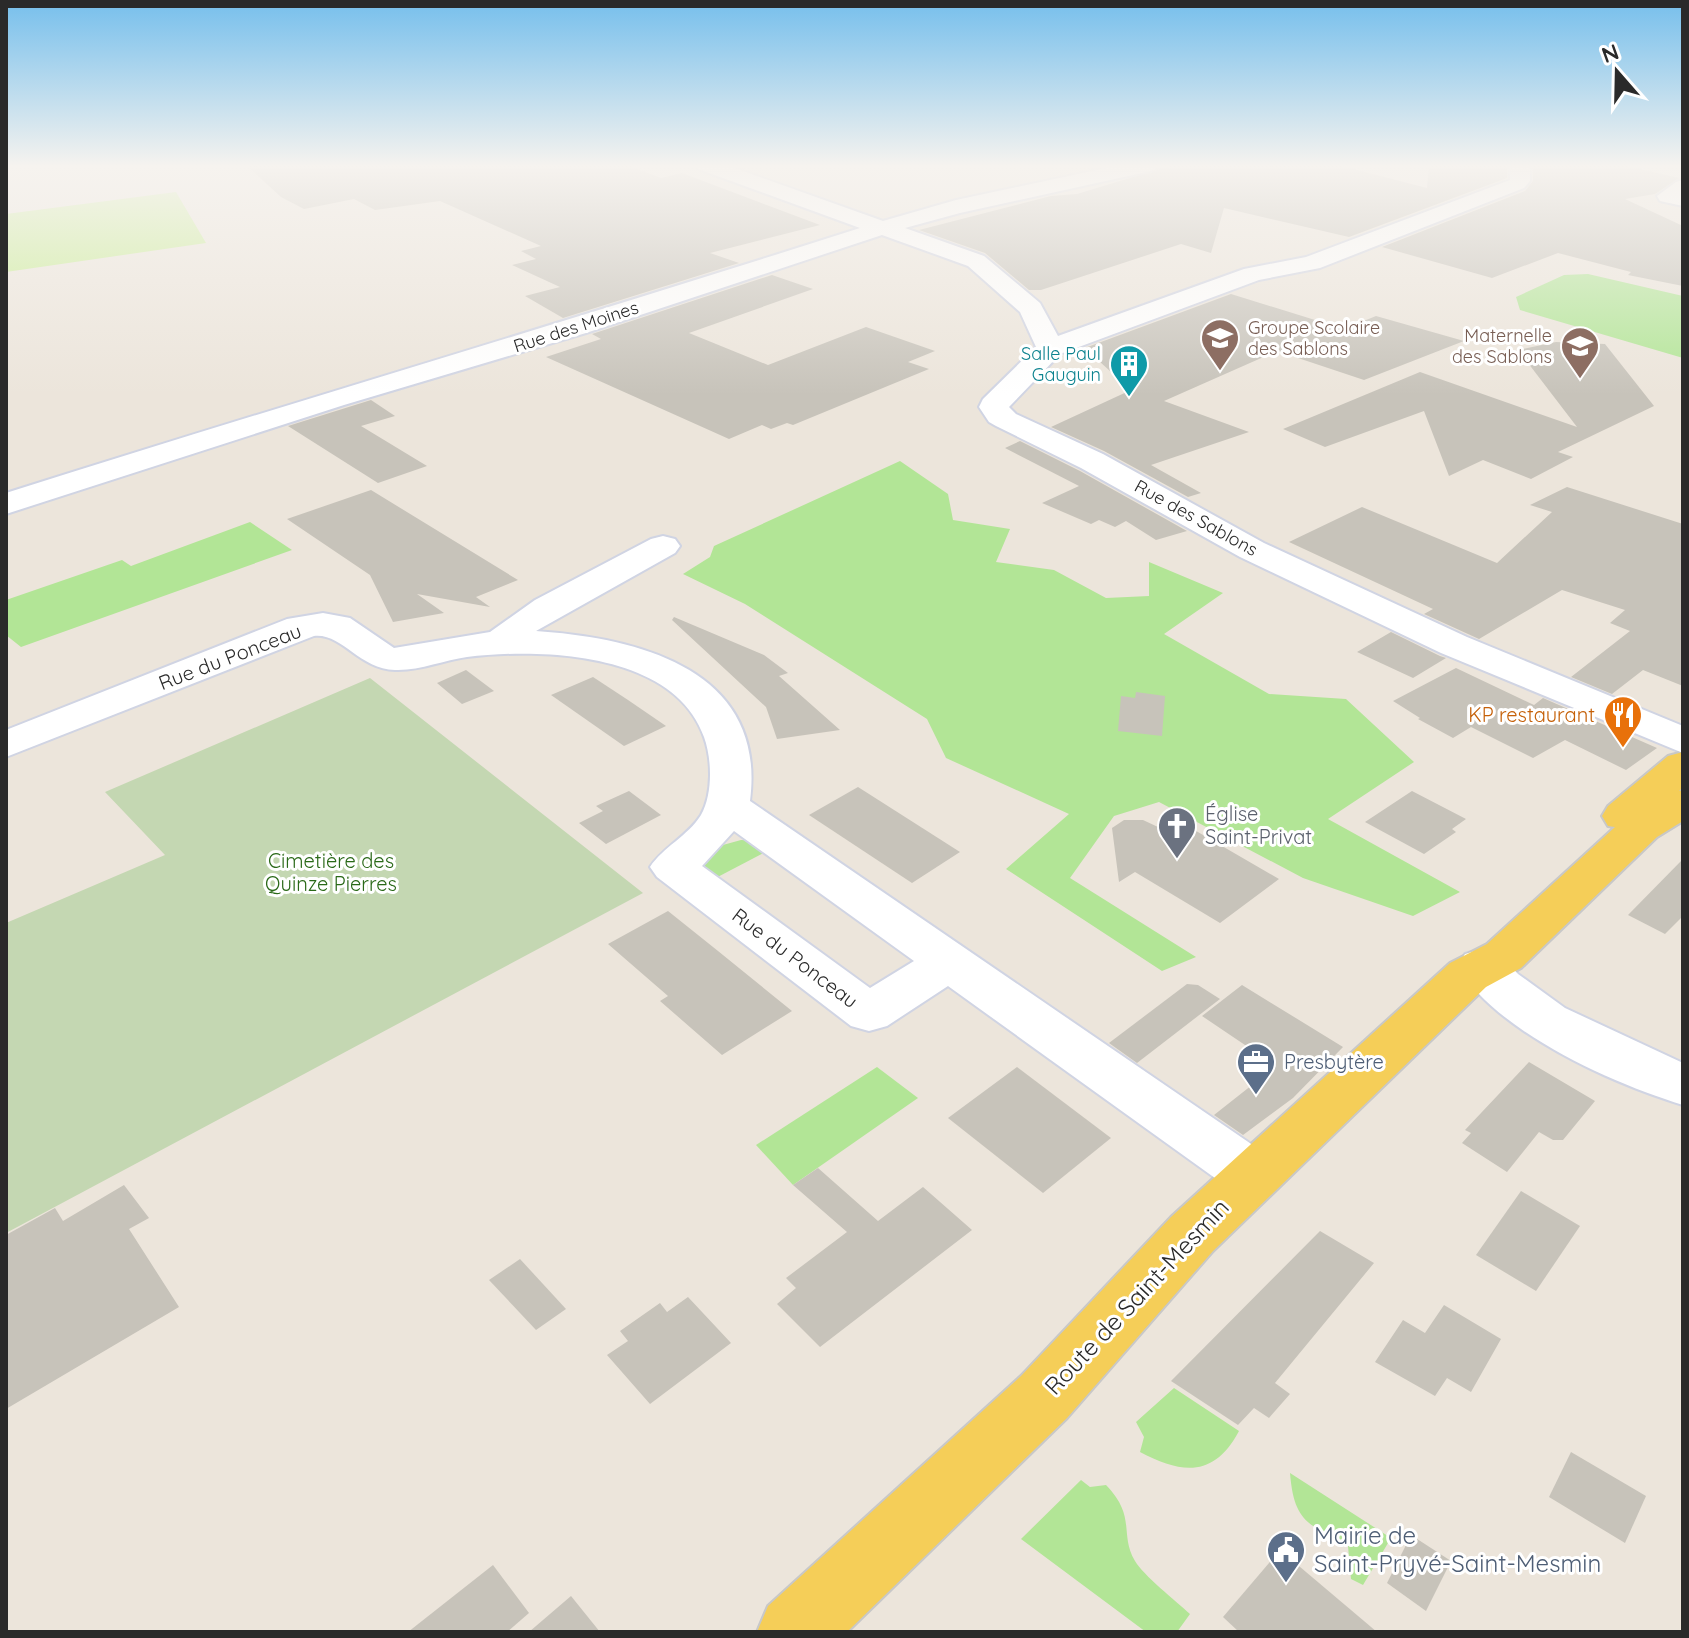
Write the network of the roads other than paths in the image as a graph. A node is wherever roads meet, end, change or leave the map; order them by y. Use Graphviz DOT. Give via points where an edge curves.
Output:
graph roads {
  1 [pos="840,241"];
  2 [pos="915,241"];
  3 [pos="1367,241"];
  4 [pos="1050,348"];
  5 [pos="6,504"];
  6 [pos="663,546"];
  7 [pos="501,643"];
  8 [pos="1683,741"];
  9 [pos="6,745"];
  10 [pos="1683,765"];
  11 [pos="1683,803"];
  12 [pos="729,807"];
  13 [pos="949,962"];
  14 [pos="1482,966"];
  15 [pos="1683,1085"];
  16 [pos="1253,1175"];
  17 [pos="794,1632"];
  1 -- 5 [label="street, Rue des Moines"];
  2 -- 4 [label="street" via="984,265 1031,308"];
  3 -- 4 [label="street" via="1304,265 1253,274"];
  4 -- 8 [label="street, Rue des Sablons" via="997,399 999,416 1252,550 1454,645"];
  6 -- 7 [label="street" via="529,620"];
  7 -- 9 [label="street, Rue du Ponceau" via="390,659 337,626 300,627"];
  7 -- 12 [label="street, Rue du Ponceau" via="593,648 693,686 723,722 731,771"];
  10 -- 14 [label="main road, Route de Saint-Mesmin" via="1485,947"];
  11 -- 14 [label="main road, Route de Saint-Mesmin" via="1641,827 1504,956"];
  12 -- 13 [label="street"];
  12 -- 13 [label="street, Rue du Ponceau" via="715,828 673,867 869,1013"];
  13 -- 16 [label="street"];
  14 -- 15 [label="street" via="1525,1006"];
  14 -- 16 [label="main road, Route de Saint-Mesmin"];
  16 -- 17 [label="main road, Route de Saint-Mesmin" via="1044,1397"];
}
